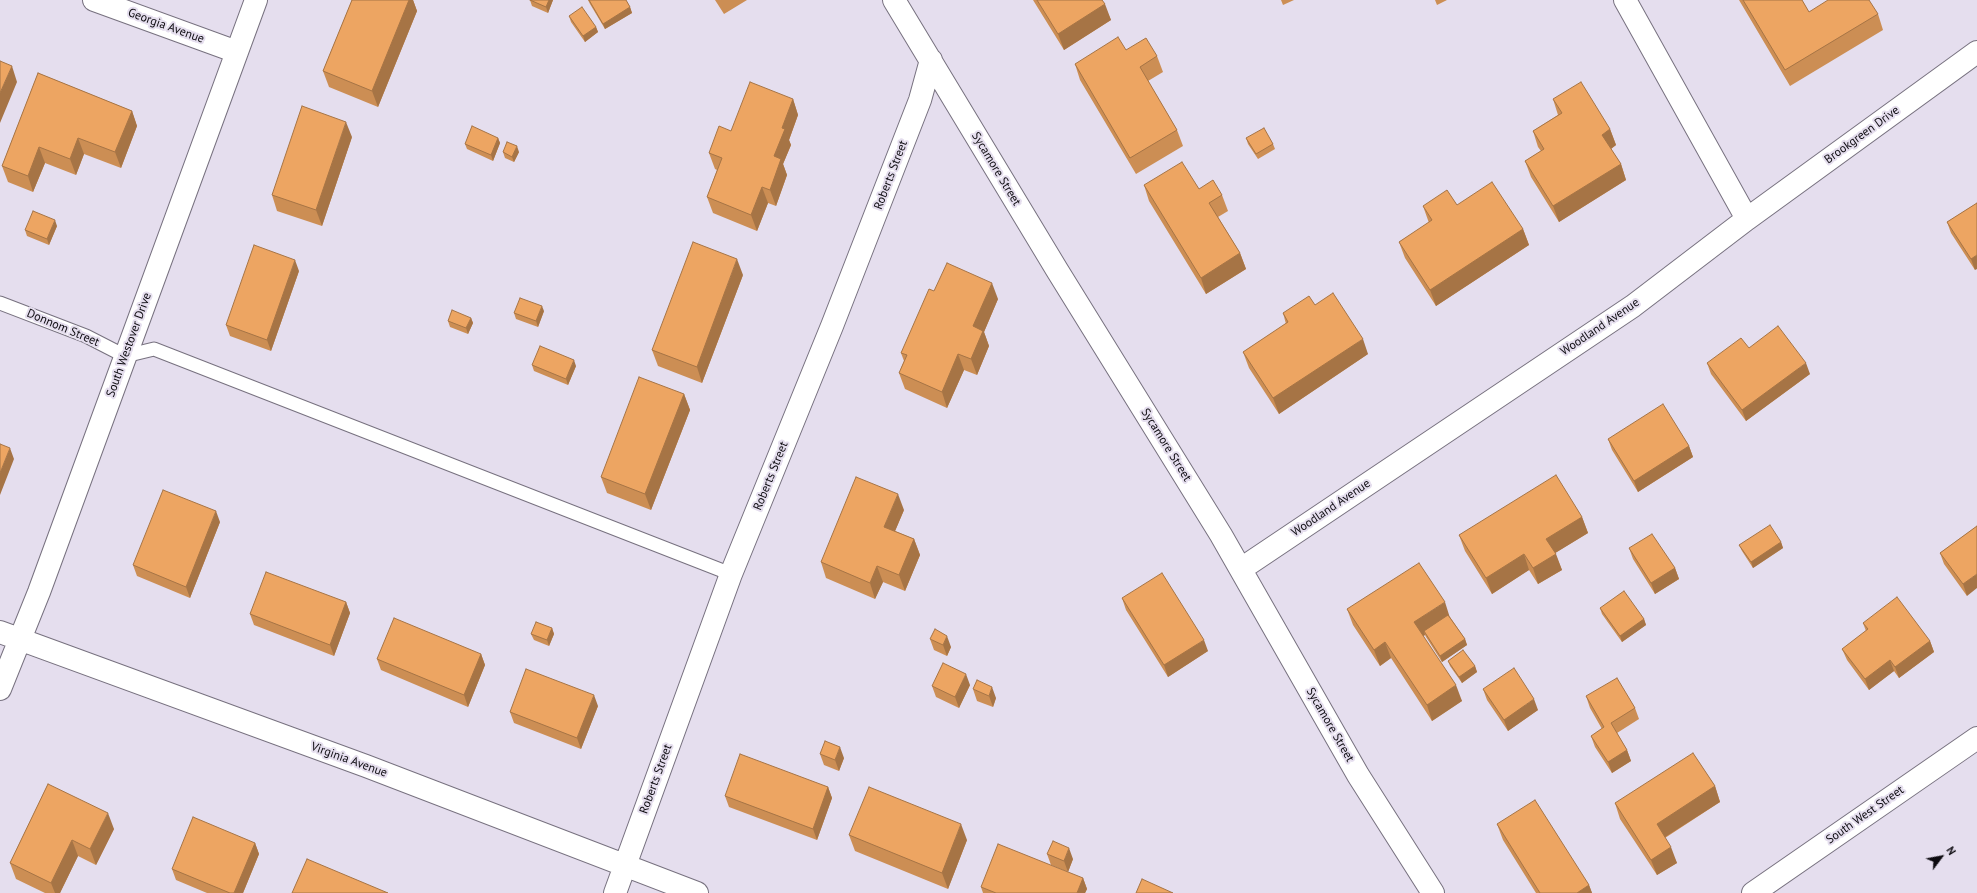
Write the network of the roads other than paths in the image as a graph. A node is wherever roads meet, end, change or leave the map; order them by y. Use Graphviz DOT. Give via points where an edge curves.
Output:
graph roads {
  1 [pos="94,0"];
  2 [pos="256,0"];
  3 [pos="894,0"];
  4 [pos="1625,0"];
  5 [pos="237,52"];
  6 [pos="1977,52"];
  7 [pos="931,60"];
  8 [pos="1747,219"];
  9 [pos="0,303"];
  10 [pos="125,356"];
  11 [pos="1241,569"];
  12 [pos="730,574"];
  13 [pos="10,636"];
  14 [pos="0,689"];
  15 [pos="1977,738"];
  16 [pos="624,866"];
  17 [pos="615,893"];
  18 [pos="696,893"];
  19 [pos="1433,893"];
  20 [pos="1753,893"];
  1 -- 5 [label="street, Georgia Avenue"];
  2 -- 5 [label="street, South Westover Drive"];
  3 -- 7 [label="street, Sycamore Street"];
  4 -- 8 [label="street"];
  5 -- 10 [label="street, South Westover Drive"];
  6 -- 8 [label="street, Brookgreen Drive"];
  7 -- 11 [label="street, Sycamore Street"];
  7 -- 12 [label="street, Roberts Street" via="920,100"];
  8 -- 11 [label="street, Woodland Avenue" via="1632,306"];
  9 -- 10 [label="lane, Donnom Street" via="86,336"];
  10 -- 12 [label="lane" via="154,349"];
  10 -- 13 [label="street, South Westover Drive" via="39,592"];
  11 -- 19 [label="street, Sycamore Street" via="1358,774"];
  12 -- 16 [label="street, Roberts Street"];
  13 -- 14 [label="street, South Westover Drive"];
  13 -- 16 [label="street, Virginia Avenue" via="366,766"];
  15 -- 20 [label="street, South West Street"];
  16 -- 17 [label="street, Roberts Street"];
  16 -- 18 [label="street, Virginia Avenue"];
}
